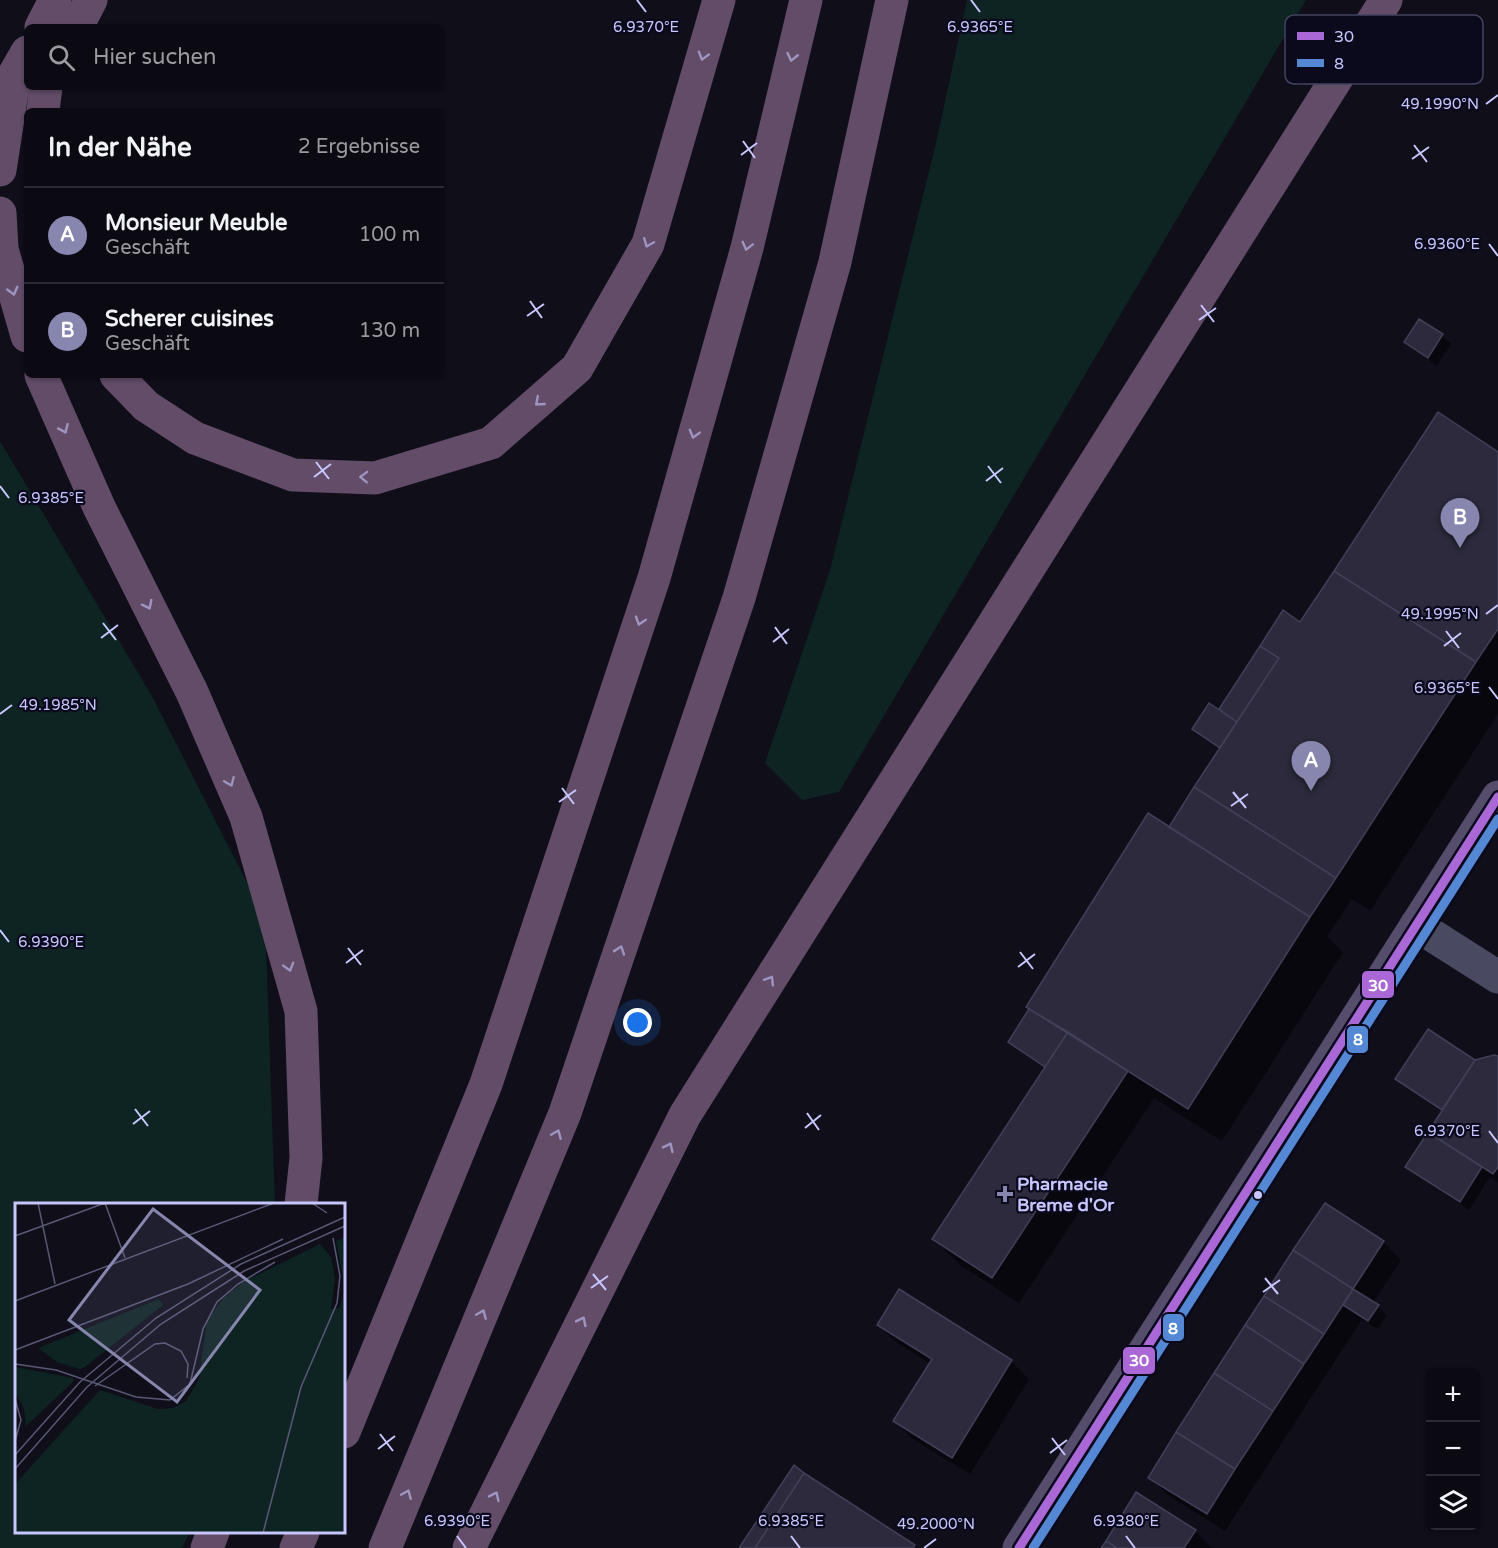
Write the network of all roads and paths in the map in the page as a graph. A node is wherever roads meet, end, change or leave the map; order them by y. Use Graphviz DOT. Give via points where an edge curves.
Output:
graph roads {
  1 [pos="56,0"];
  2 [pos="91,0"];
  3 [pos="719,0"];
  4 [pos="806,0"];
  5 [pos="892,0"];
  6 [pos="1386,0"];
  7 [pos="1377,15"];
  8 [pos="43,24"];
  9 [pos="78,24"];
  10 [pos="24,58"];
  11 [pos="1333,84"];
  12 [pos="46,90"];
  13 [pos="43,108"];
  14 [pos="0,170"];
  15 [pos="0,213"];
  16 [pos="24,326"];
  17 [pos="42,378"];
  18 [pos="119,378"];
  19 [pos="1498,797"];
  20 [pos="1416,925"];
  21 [pos="1498,977"];
  22 [pos="301,1203"];
  23 [pos="345,1430"];
  24 [pos="213,1533"];
  25 [pos="303,1533"];
  26 [pos="207,1548"];
  27 [pos="296,1548"];
  28 [pos="385,1548"];
  29 [pos="469,1548"];
  30 [pos="1019,1548"];
  1 -- 8 [label="highway"];
  2 -- 9 [label="highway"];
  3 -- 18 [label="highway, one-way" via="648,244 577,368 491,443 375,478 293,475 195,438 146,406"];
  4 -- 23 [label="highway, one-way" via="747,248 654,578 486,1084"];
  28 -- 5 [label="highway, one-way" via="565,1113 739,598 835,262"];
  7 -- 6 [label="highway, one-way"];
  10 -- 14 [label="highway" via="15,74"];
  29 -- 11 [label="highway, one-way" via="685,1115"];
  12 -- 13 [label="highway"];
  15 -- 16 [label="highway, one-way" via="2,249"];
  17 -- 22 [label="highway, one-way" via="99,507 192,692 246,817 301,1011 306,1158"];
  19 -- 20 [label="main road"];
  20 -- 21 [label="street"];
  20 -- 30 [label="main road"];
  24 -- 26 [label="highway"];
  25 -- 27 [label="highway"];
}
